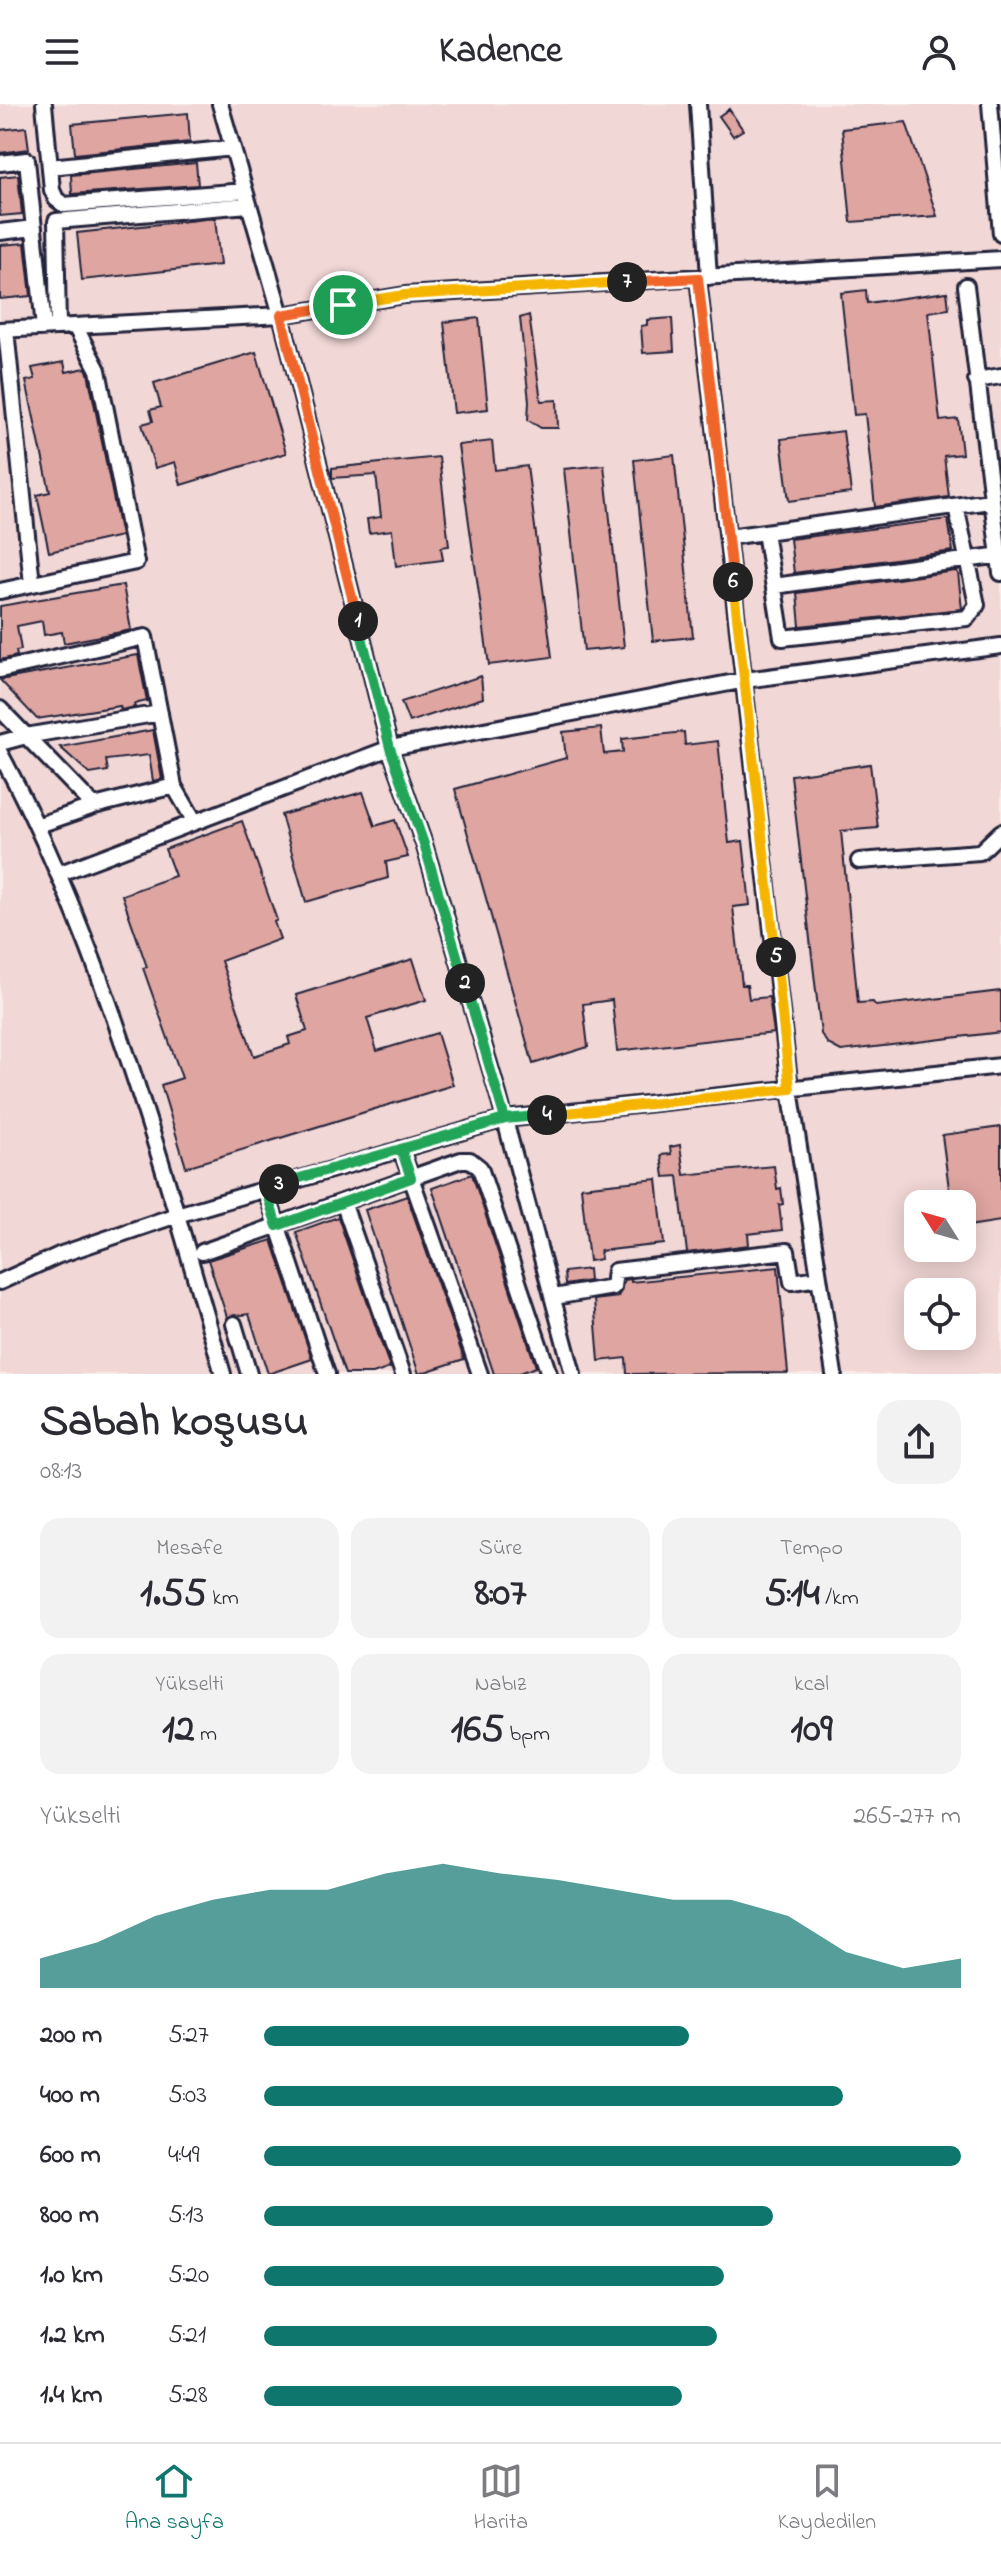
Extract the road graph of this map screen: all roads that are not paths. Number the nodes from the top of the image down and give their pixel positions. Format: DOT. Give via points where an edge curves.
graph roads {
  1 [pos="44,104"];
  2 [pos="220,104"];
  3 [pos="698,104"];
  4 [pos="990,104"];
  5 [pos="233,148"];
  6 [pos="0,163"];
  7 [pos="50,167"];
  8 [pos="247,198"];
  9 [pos="34,228"];
  10 [pos="0,232"];
  11 [pos="1001,234"];
  12 [pos="1001,259"];
  13 [pos="704,277"];
  14 [pos="966,286"];
  15 [pos="281,315"];
  16 [pos="75,326"];
  17 [pos="51,328"];
  18 [pos="3,330"];
  19 [pos="1001,376"];
  20 [pos="976,380"];
  21 [pos="993,461"];
  22 [pos="990,501"];
  23 [pos="956,506"];
  24 [pos="765,532"];
  25 [pos="728,537"];
  26 [pos="1000,555"];
  27 [pos="967,559"];
  28 [pos="1001,573"];
  29 [pos="32,584"];
  30 [pos="774,586"];
  31 [pos="0,591"];
  32 [pos="1001,646"];
  33 [pos="0,670"];
  34 [pos="745,680"];
  35 [pos="0,709"];
  36 [pos="160,713"];
  37 [pos="26,736"];
  38 [pos="0,743"];
  39 [pos="390,748"];
  40 [pos="0,753"];
  41 [pos="174,786"];
  42 [pos="94,806"];
  43 [pos="195,822"];
  44 [pos="39,825"];
  45 [pos="1001,832"];
  46 [pos="859,861"];
  47 [pos="58,874"];
  48 [pos="1001,1066"];
  49 [pos="790,1089"];
  50 [pos="505,1119"];
  51 [pos="401,1149"];
  52 [pos="411,1178"];
  53 [pos="265,1188"];
  54 [pos="343,1202"];
  55 [pos="177,1215"];
  56 [pos="277,1226"];
  57 [pos="202,1252"];
  58 [pos="819,1278"];
  59 [pos="0,1282"];
  60 [pos="554,1297"];
  61 [pos="234,1324"];
  62 [pos="223,1374"];
  63 [pos="249,1374"];
  64 [pos="327,1374"];
  65 [pos="403,1374"];
  66 [pos="480,1374"];
  67 [pos="549,1374"];
  68 [pos="573,1374"];
  69 [pos="834,1374"];
  1 -- 7 [label="street"];
  2 -- 5 [label="street"];
  3 -- 13 [label="street"];
  4 -- 11 [label="street"];
  5 -- 7 [label="street"];
  5 -- 8 [label="street"];
  6 -- 9 [label="street" via="27,160"];
  7 -- 8 [label="street" via="53,195 70,207"];
  8 -- 15 [label="street"];
  8 -- 17 [label="street" via="56,221"];
  9 -- 10 [label="street"];
  9 -- 17 [label="street"];
  12 -- 13 [label="street"];
  13 -- 15 [label="street" via="405,295"];
  13 -- 25 [label="street"];
  14 -- 20 [label="street"];
  15 -- 16 [label="street"];
  15 -- 39 [label="street"];
  16 -- 17 [label="street"];
  16 -- 29 [label="street" via="98,370 136,562"];
  17 -- 18 [label="street"];
  18 -- 29 [label="street"];
  19 -- 20 [label="street"];
  20 -- 21 [label="street"];
  21 -- 22 [label="street"];
  22 -- 23 [label="street"];
  22 -- 26 [label="street"];
  23 -- 24 [label="street"];
  23 -- 27 [label="street"];
  24 -- 25 [label="street"];
  24 -- 30 [label="street"];
  25 -- 34 [label="street"];
  26 -- 27 [label="street"];
  26 -- 28 [label="street"];
  27 -- 30 [label="street"];
  27 -- 30 [label="street" via="977,605 967,618 782,638"];
  29 -- 31 [label="street"];
  32 -- 34 [label="street"];
  33 -- 36 [label="street" via="145,637"];
  34 -- 39 [label="street"];
  34 -- 49 [label="street"];
  35 -- 37 [label="street"];
  36 -- 37 [label="street"];
  36 -- 41 [label="street"];
  37 -- 38 [label="street"];
  37 -- 42 [label="street"];
  39 -- 43 [label="street"];
  39 -- 50 [label="street" via="424,844"];
  40 -- 44 [label="street"];
  41 -- 42 [label="street"];
  41 -- 43 [label="street"];
  42 -- 44 [label="street"];
  43 -- 47 [label="street"];
  44 -- 47 [label="street"];
  45 -- 46 [label="street" via="980,852"];
  47 -- 55 [label="street" via="109,1007"];
  48 -- 49 [label="street"];
  49 -- 50 [label="street"];
  49 -- 58 [label="street"];
  50 -- 51 [label="street"];
  50 -- 60 [label="street"];
  51 -- 52 [label="street"];
  51 -- 53 [label="street"];
  52 -- 54 [label="street"];
  52 -- 66 [label="street"];
  52 -- 67 [label="street" via="461,1160 477,1165"];
  53 -- 55 [label="street"];
  53 -- 56 [label="street"];
  54 -- 56 [label="street"];
  54 -- 65 [label="street"];
  55 -- 59 [label="street" via="59,1255"];
  55 -- 62 [label="street"];
  56 -- 57 [label="street"];
  56 -- 64 [label="street"];
  58 -- 60 [label="street" via="792,1282 787,1251 615,1271 613,1287"];
  58 -- 69 [label="street"];
  60 -- 68 [label="street"];
  61 -- 63 [label="street"];
}
